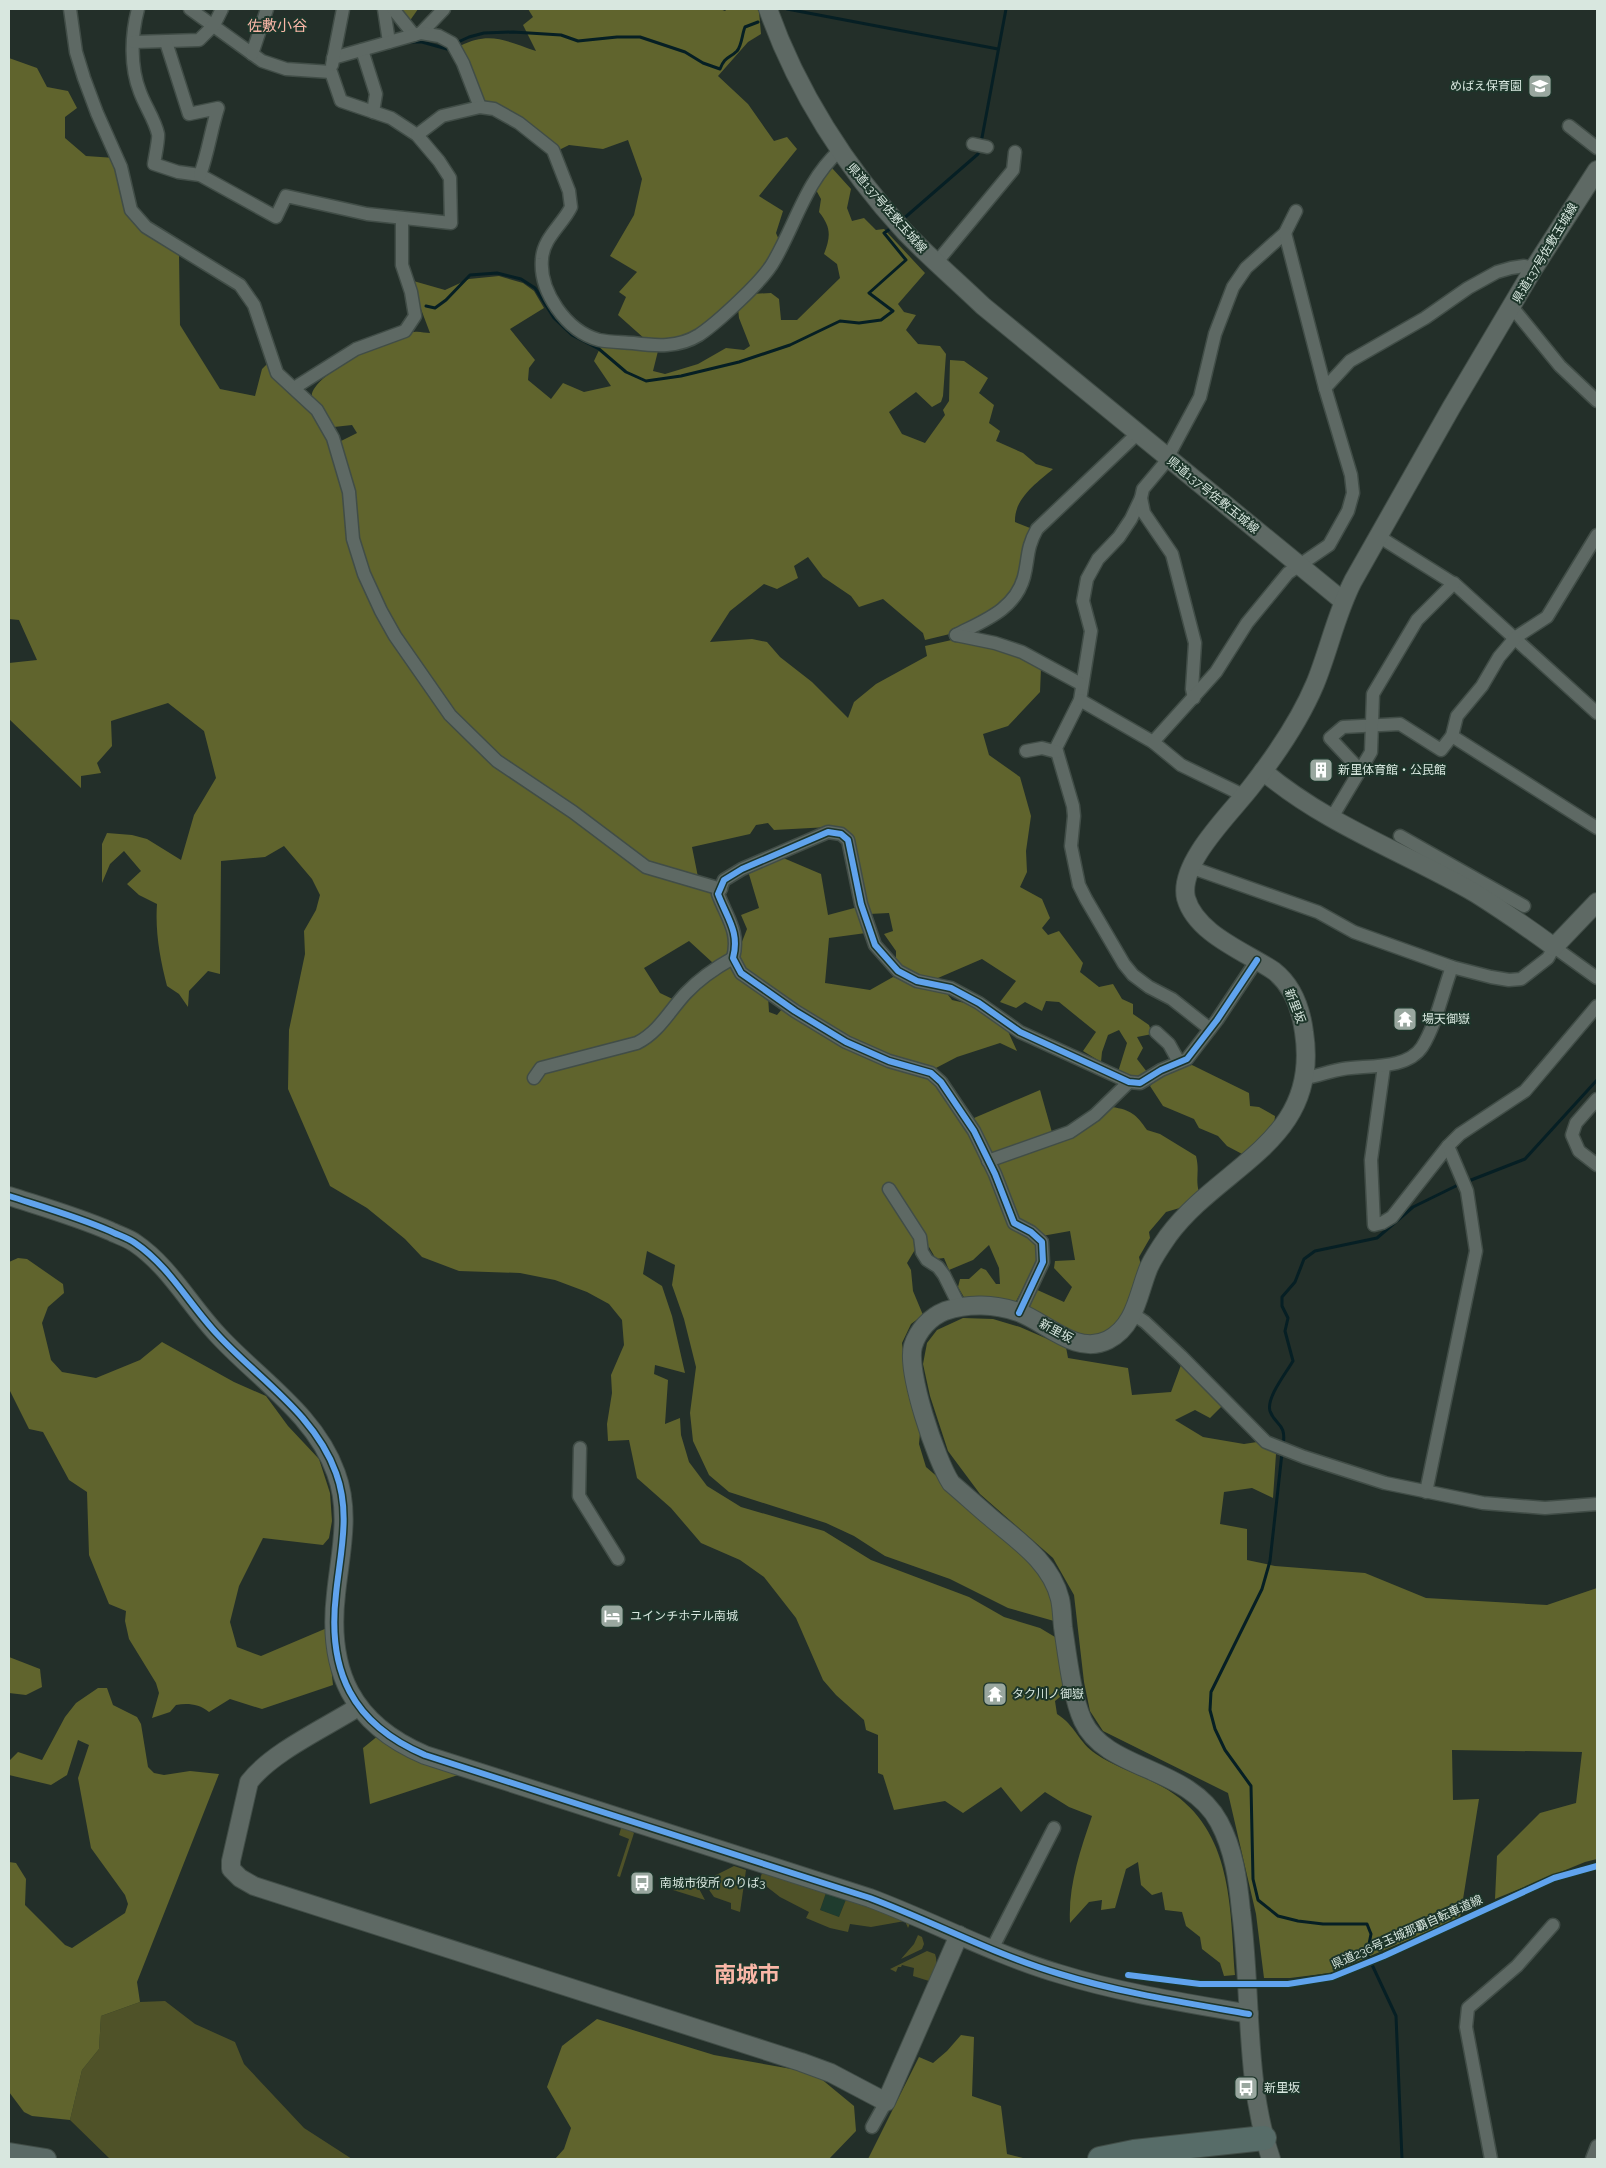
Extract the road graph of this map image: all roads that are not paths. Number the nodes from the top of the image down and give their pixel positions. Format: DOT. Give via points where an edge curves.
graph roads {
  1 [pos="70,9"];
  2 [pos="138,9"];
  3 [pos="190,9"];
  4 [pos="222,9"];
  5 [pos="267,9"];
  6 [pos="343,9"];
  7 [pos="384,9"];
  8 [pos="393,9"];
  9 [pos="444,9"];
  10 [pos="768,9"];
  11 [pos="214,25"];
  12 [pos="417,34"];
  13 [pos="134,42"];
  14 [pos="166,42"];
  15 [pos="389,42"];
  16 [pos="252,54"];
  17 [pos="364,54"];
  18 [pos="333,58"];
  19 [pos="331,72"];
  20 [pos="480,106"];
  21 [pos="373,112"];
  22 [pos="1569,126"];
  23 [pos="417,135"];
  24 [pos="973,144"];
  25 [pos="987,147"];
  26 [pos="1597,148"];
  27 [pos="839,151"];
  28 [pos="1015,152"];
  29 [pos="1597,170"];
  30 [pos="200,175"];
  31 [pos="1296,211"];
  32 [pos="402,218"];
  33 [pos="1285,233"];
  34 [pos="936,263"];
  35 [pos="1534,268"];
  36 [pos="1512,307"];
  37 [pos="294,388"];
  38 [pos="1325,388"];
  39 [pos="1597,401"];
  40 [pos="1138,433"];
  41 [pos="1168,458"];
  42 [pos="1141,498"];
  43 [pos="1597,535"];
  44 [pos="1378,536"];
  45 [pos="1298,564"];
  46 [pos="1454,583"];
  47 [pos="1343,601"];
  48 [pos="1516,638"];
  49 [pos="1081,684"];
  50 [pos="1194,698"];
  51 [pos="1080,700"];
  52 [pos="1597,713"];
  53 [pos="1372,727"];
  54 [pos="1452,736"];
  55 [pos="1153,742"];
  56 [pos="1026,751"];
  57 [pos="1057,752"];
  58 [pos="1360,770"];
  59 [pos="1263,772"];
  60 [pos="1245,796"];
  61 [pos="1331,819"];
  62 [pos="1597,828"];
  63 [pos="1400,836"];
  64 [pos="1430,852"];
  65 [pos="1190,867"];
  66 [pos="1431,871"];
  67 [pos="721,888"];
  68 [pos="1597,902"];
  69 [pos="1524,906"];
  70 [pos="1554,947"];
  71 [pos="733,958"];
  72 [pos="1257,960"];
  73 [pos="1452,967"];
  74 [pos="1597,978"];
  75 [pos="1597,1006"];
  76 [pos="1210,1029"];
  77 [pos="1156,1032"];
  78 [pos="1179,1062"];
  79 [pos="1384,1066"];
  80 [pos="534,1078"];
  81 [pos="1305,1078"];
  82 [pos="1129,1082"];
  83 [pos="1597,1099"];
  84 [pos="1448,1146"];
  85 [pos="988,1161"];
  86 [pos="1597,1165"];
  87 [pos="889,1189"];
  88 [pos="9,1196"];
  89 [pos="960,1307"];
  90 [pos="1019,1312"];
  91 [pos="1133,1314"];
  92 [pos="580,1448"];
  93 [pos="1426,1492"];
  94 [pos="1597,1504"];
  95 [pos="618,1559"];
  96 [pos="358,1706"];
  97 [pos="1054,1828"];
  98 [pos="1553,1925"];
  99 [pos="959,1935"];
  100 [pos="992,1949"];
  101 [pos="1249,2014"];
  102 [pos="886,2102"];
  103 [pos="872,2127"];
  104 [pos="1597,2146"];
  105 [pos="1267,2149"];
  106 [pos="9,2153"];
  107 [pos="46,2159"];
  108 [pos="1100,2159"];
  109 [pos="1491,2159"];
  110 [pos="1592,2159"];
  1 -- 37 [label="street" via="76,52 97,113 122,167 130,210 146,227 240,285 254,305 277,373"];
  2 -- 13 [label="street"];
  3 -- 11 [label="street"];
  4 -- 11 [label="street"];
  5 -- 16 [label="street"];
  6 -- 18 [label="street"];
  7 -- 15 [label="street"];
  8 -- 12 [label="street"];
  9 -- 12 [label="street"];
  10 -- 27 [label="main road, 県道137号佐敷玉城線" via="792,67"];
  11 -- 14 [label="street" via="199,40"];
  11 -- 16 [label="street"];
  12 -- 15 [label="street"];
  12 -- 20 [label="street" via="439,36 454,48"];
  13 -- 14 [label="street"];
  13 -- 30 [label="street" via="133,66 139,90 159,136 154,164"];
  14 -- 30 [label="street" via="189,114 218,108"];
  15 -- 17 [label="street"];
  16 -- 19 [label="street" via="286,69"];
  17 -- 18 [label="street"];
  17 -- 21 [label="street" via="376,94"];
  18 -- 19 [label="street"];
  19 -- 21 [label="street" via="341,101"];
  20 -- 23 [label="street" via="442,116"];
  20 -- 27 [label="street" via="494,109 519,123 553,150 569,191 571,206 544,249 543,282 556,307 568,321 599,340 662,346 699,335 746,294 774,262 811,186"];
  21 -- 23 [label="street" via="391,118"];
  22 -- 26 [label="street"];
  23 -- 32 [label="street" via="450,178 451,223"];
  24 -- 25 [label="street"];
  27 -- 34 [label="main road, 県道137号佐敷玉城線" via="898,223"];
  28 -- 34 [label="street" via="1013,170"];
  29 -- 35 [label="main road, 県道137号佐敷玉城線"];
  30 -- 32 [label="street" via="276,217 286,196 367,214"];
  31 -- 33 [label="street"];
  32 -- 37 [label="street" via="402,265 415,316 405,331 356,350"];
  33 -- 38 [label="street"];
  33 -- 41 [label="street" via="1246,268 1233,287 1215,334 1200,397"];
  34 -- 40 [label="main road, 県道137号佐敷玉城線" via="983,306"];
  35 -- 36 [label="main road, 県道137号佐敷玉城線"];
  35 -- 38 [label="street" via="1510,268 1482,280 1425,318 1350,361"];
  36 -- 39 [label="street" via="1560,366"];
  36 -- 44 [label="main road, 県道137号佐敷玉城線"];
  37 -- 67 [label="street" via="317,410 333,438 349,492 353,539 381,611 450,715 497,761 646,867"];
  38 -- 45 [label="street" via="1354,493 1329,545"];
  40 -- 41 [label="main road, 県道137号佐敷玉城線"];
  40 -- 49 [label="street" via="1037,529 1029,545 1019,593 997,614 956,635 1022,652"];
  41 -- 42 [label="street" via="1144,489"];
  41 -- 45 [label="main road, 県道137号佐敷玉城線"];
  42 -- 49 [label="street" via="1131,519 1098,559 1087,579 1083,601 1091,631"];
  42 -- 50 [label="street" via="1144,512 1172,554 1195,644"];
  43 -- 48 [label="street" via="1547,617"];
  44 -- 46 [label="street"];
  44 -- 47 [label="main road, 県道137号佐敷玉城線"];
  45 -- 47 [label="main road, 県道137号佐敷玉城線"];
  45 -- 50 [label="street" via="1246,623 1216,672"];
  46 -- 48 [label="street"];
  46 -- 53 [label="street" via="1418,620 1373,694"];
  47 -- 59 [label="main road, 新里坂" via="1314,686 1287,737"];
  48 -- 52 [label="street"];
  48 -- 54 [label="street" via="1499,656 1482,686 1457,716"];
  49 -- 51 [label="street"];
  50 -- 55 [label="street"];
  51 -- 55 [label="street"];
  51 -- 57 [label="street" via="1062,734"];
  53 -- 54 [label="street" via="1400,724 1441,750"];
  53 -- 58 [label="street" via="1370,752"];
  53 -- 58 [label="street" via="1343,727 1330,738"];
  54 -- 62 [label="street"];
  55 -- 60 [label="street" via="1181,765"];
  56 -- 57 [label="street" via="1042,748"];
  57 -- 76 [label="street" via="1073,806 1071,846 1079,885 1086,899 1133,975 1172,998"];
  58 -- 61 [label="street"];
  59 -- 60 [label="main road, 新里坂"];
  59 -- 61 [label="main road"];
  60 -- 65 [label="main road, 新里坂"];
  61 -- 66 [label="main road"];
  63 -- 64 [label="street"];
  64 -- 66 [label="street"];
  64 -- 69 [label="street"];
  65 -- 72 [label="main road, 新里坂" via="1186,896 1195,917 1212,932"];
  65 -- 73 [label="street" via="1318,912 1354,932"];
  66 -- 70 [label="main road" via="1474,893"];
  67 -- 71 [label="street" via="718,894 736,934"];
  67 -- 82 [label="street" via="724,880 768,857 828,832 841,834 848,840 861,904 875,945 898,971 917,981 951,988 1020,1032"];
  68 -- 70 [label="main road"];
  70 -- 73 [label="street" via="1548,958 1521,979 1509,980"];
  70 -- 74 [label="street"];
  71 -- 80 [label="street" via="710,971 686,992 649,1037 638,1043 541,1068"];
  71 -- 85 [label="street" via="741,973 795,1012 846,1042 889,1061 931,1073 941,1082 974,1130"];
  72 -- 76 [label="street"];
  72 -- 81 [label="main road, 新里坂" via="1282,978 1293,994 1305,1038"];
  73 -- 79 [label="street" via="1422,1048 1402,1061"];
  75 -- 84 [label="street" via="1525,1091 1460,1134"];
  76 -- 78 [label="street" via="1187,1059"];
  77 -- 78 [label="street" via="1169,1044"];
  78 -- 82 [label="street" via="1140,1083"];
  79 -- 81 [label="street" via="1343,1069"];
  79 -- 84 [label="street" via="1370,1160 1374,1225 1392,1217"];
  81 -- 91 [label="main road, 新里坂" via="1295,1107 1276,1134 1184,1217 1168,1236 1149,1267"];
  82 -- 85 [label="street" via="1095,1115 1070,1132"];
  83 -- 86 [label="street" via="1576,1123 1572,1135 1579,1151"];
  84 -- 93 [label="street" via="1466,1190 1476,1251"];
  85 -- 90 [label="street" via="1014,1223 1042,1242 1042,1262"];
  87 -- 89 [label="street" via="920,1237 922,1252 944,1275"];
  88 -- 96 [label="main road" via="97,1225 134,1242 160,1264 215,1332 299,1414 320,1440 336,1472 344,1505 334,1638 341,1671"];
  89 -- 90 [label="main road, 新里坂" via="992,1306"];
  89 -- 101 [label="main road, 新里坂" via="926,1323 913,1347 913,1369 941,1466 951,1483 1028,1549 1051,1577 1061,1600 1078,1708 1095,1741 1191,1791 1203,1800 1218,1820 1230,1848 1238,1884"];
  90 -- 91 [label="main road, 新里坂" via="1054,1332 1087,1344 1108,1340 1128,1324"];
  91 -- 93 [label="street" via="1181,1356 1266,1442 1385,1483"];
  92 -- 95 [label="street" via="579,1496"];
  93 -- 94 [label="street" via="1521,1507"];
  96 -- 99 [label="main road" via="392,1739 424,1755 870,1898"];
  96 -- 102 [label="main road" via="273,1759 249,1782 231,1861 231,1869 240,1878 254,1886 373,1926 801,2062 831,2073"];
  97 -- 100 [label="street"];
  98 -- 109 [label="street" via="1517,1966 1468,2008 1466,2027"];
  99 -- 100 [label="main road"];
  99 -- 102 [label="main road"];
  100 -- 101 [label="main road" via="1089,1982"];
  101 -- 105 [label="main road" via="1254,2087"];
  102 -- 103 [label="street"];
  104 -- 110 [label="street"];
  105 -- 108 [label="highway" via="1134,2152"];
  106 -- 107 [label="main road"];
}
